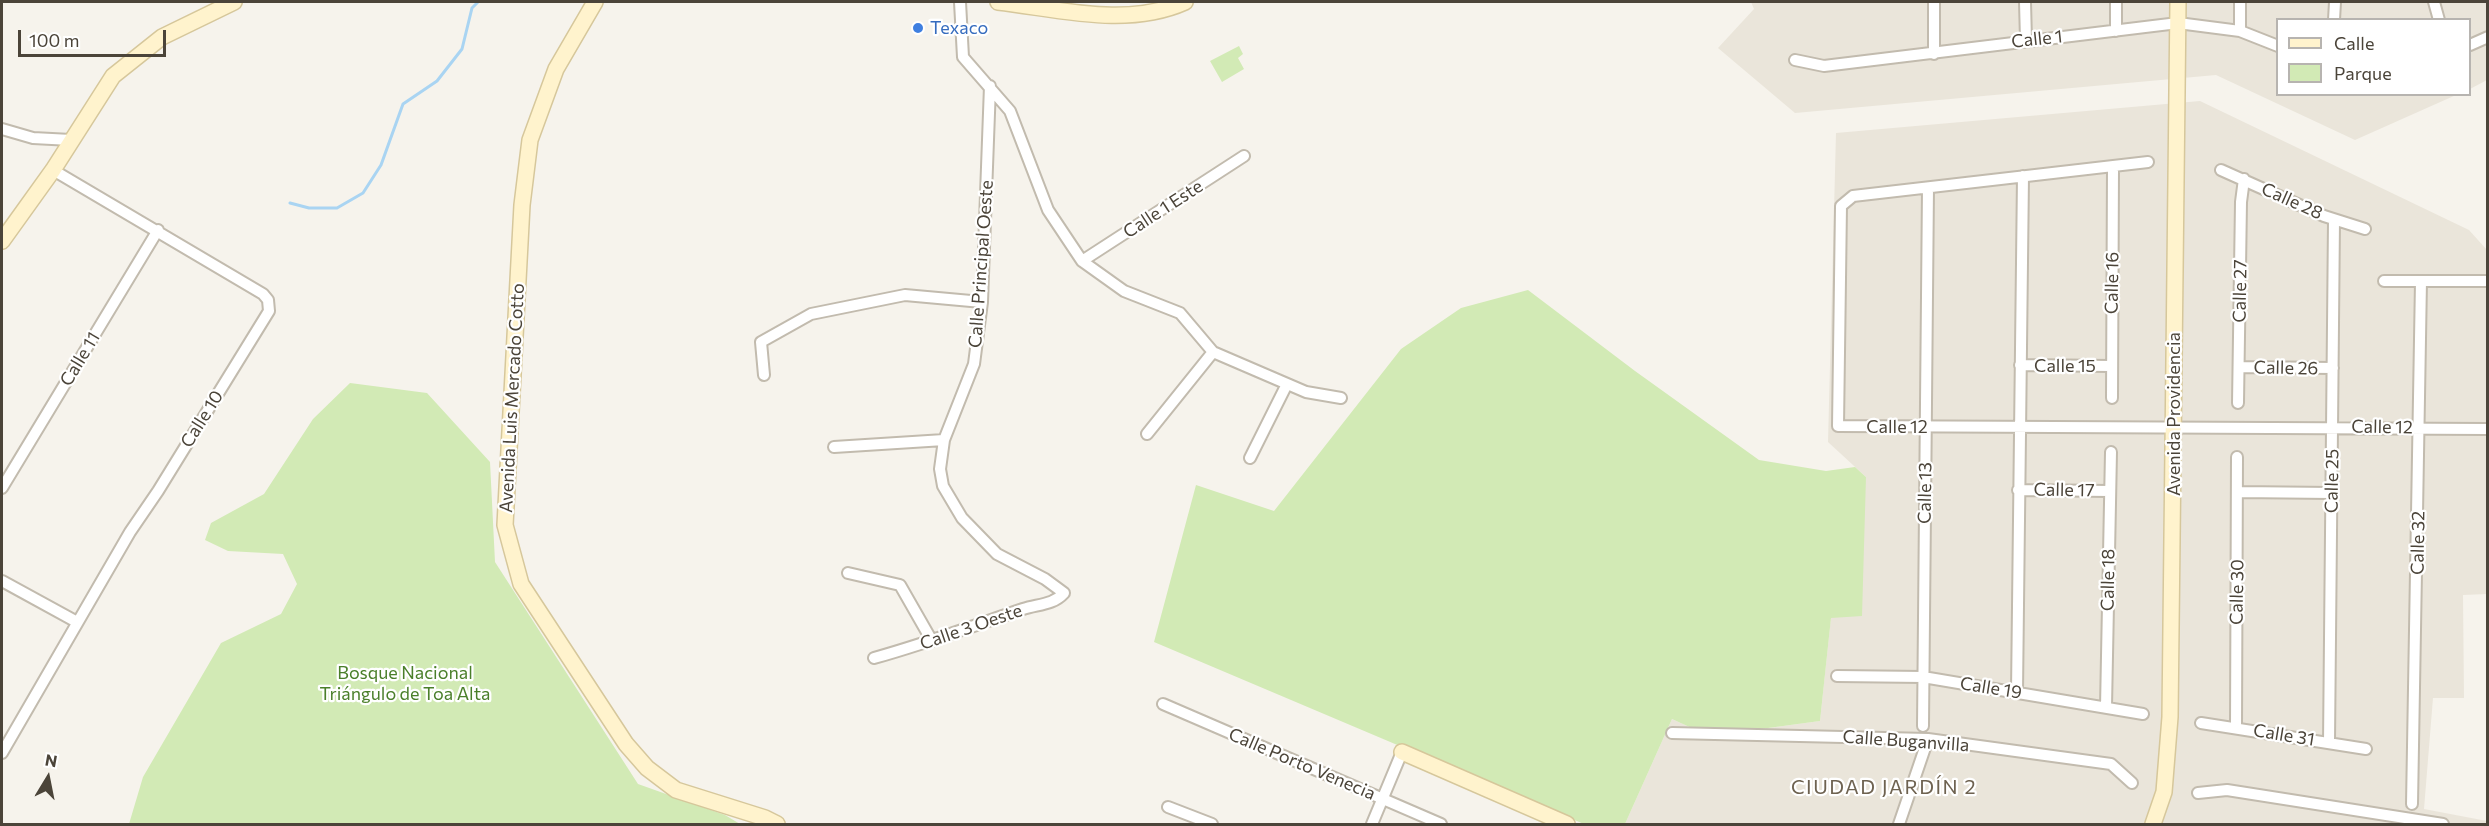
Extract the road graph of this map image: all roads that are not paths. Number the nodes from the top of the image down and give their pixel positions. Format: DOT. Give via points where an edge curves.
graph roads {
  1 [pos="234,2"];
  2 [pos="595,2"];
  3 [pos="960,2"];
  4 [pos="998,2"];
  5 [pos="1185,2"];
  6 [pos="1934,2"];
  7 [pos="2025,2"];
  8 [pos="2116,2"];
  9 [pos="2178,2"];
  10 [pos="2240,2"];
  11 [pos="2335,2"];
  12 [pos="2434,2"];
  13 [pos="2334,18"];
  14 [pos="2438,18"];
  15 [pos="2178,23"];
  16 [pos="2116,31"];
  17 [pos="2240,31"];
  18 [pos="2487,37"];
  19 [pos="2026,40"];
  20 [pos="2471,44"];
  21 [pos="2276,46"];
  22 [pos="1934,54"];
  23 [pos="1795,60"];
  24 [pos="990,86"];
  25 [pos="2,129"];
  26 [pos="71,140"];
  27 [pos="1244,156"];
  28 [pos="2148,162"];
  29 [pos="2113,167"];
  30 [pos="53,170"];
  31 [pos="2221,170"];
  32 [pos="2022,176"];
  33 [pos="2244,179"];
  34 [pos="1928,188"];
  35 [pos="2334,220"];
  36 [pos="2365,229"];
  37 [pos="158,230"];
  38 [pos="2,241"];
  39 [pos="1082,261"];
  40 [pos="2384,281"];
  41 [pos="2421,281"];
  42 [pos="2487,281"];
  43 [pos="982,302"];
  44 [pos="1213,352"];
  45 [pos="2020,365"];
  46 [pos="2111,366"];
  47 [pos="2239,367"];
  48 [pos="2333,368"];
  49 [pos="764,375"];
  50 [pos="1287,384"];
  51 [pos="1341,398"];
  52 [pos="2112,398"];
  53 [pos="2238,403"];
  54 [pos="1926,427"];
  55 [pos="2175,427"];
  56 [pos="2332,427"];
  57 [pos="2019,428"];
  58 [pos="2420,428"];
  59 [pos="2487,429"];
  60 [pos="1147,434"];
  61 [pos="944,440"];
  62 [pos="834,447"];
  63 [pos="2111,452"];
  64 [pos="2237,457"];
  65 [pos="1251,458"];
  66 [pos="2,488"];
  67 [pos="2019,490"];
  68 [pos="2110,491"];
  69 [pos="2238,492"];
  70 [pos="2332,493"];
  71 [pos="848,573"];
  72 [pos="2,581"];
  73 [pos="1065,592"];
  74 [pos="77,622"];
  75 [pos="932,641"];
  76 [pos="874,658"];
  77 [pos="1837,676"];
  78 [pos="1923,677"];
  79 [pos="2017,692"];
  80 [pos="1163,704"];
  81 [pos="2106,707"];
  82 [pos="2143,714"];
  83 [pos="2201,723"];
  84 [pos="1923,726"];
  85 [pos="2236,727"];
  86 [pos="1672,733"];
  87 [pos="1928,739"];
  88 [pos="2329,742"];
  89 [pos="2366,749"];
  90 [pos="1401,752"];
  91 [pos="2,753"];
  92 [pos="2132,783"];
  93 [pos="2198,793"];
  94 [pos="1382,798"];
  95 [pos="2412,804"];
  96 [pos="1168,807"];
  97 [pos="2414,822"];
  98 [pos="777,825"];
  99 [pos="1212,825"];
  100 [pos="1372,825"];
  101 [pos="1441,825"];
  102 [pos="1567,825"];
  103 [pos="1899,825"];
  104 [pos="2154,825"];
  105 [pos="2443,825"];
  1 -- 26 [label="street" via="162,37 113,76"];
  2 -- 98 [label="street, Avenida Luis Mercado Cotto" via="556,69 530,140 522,205 505,525 521,584 626,744 647,768 676,790"];
  3 -- 24 [label="street" via="963,57"];
  4 -- 5 [label="street" via="1128,17 1163,12"];
  6 -- 22 [label="street"];
  7 -- 19 [label="street"];
  8 -- 16 [label="street"];
  9 -- 15 [label="street, Avenida Providencia"];
  10 -- 17 [label="street"];
  11 -- 13 [label="street"];
  12 -- 14 [label="street"];
  15 -- 16 [label="street, Calle 1"];
  15 -- 17 [label="street, Calle 1"];
  15 -- 55 [label="street, Avenida Providencia"];
  16 -- 19 [label="street, Calle 1"];
  17 -- 21 [label="street, Calle 1"];
  18 -- 20 [label="street"];
  19 -- 22 [label="street, Calle 1"];
  22 -- 23 [label="street, Calle 1" via="1824,66"];
  24 -- 39 [label="street" via="1010,111 1048,210"];
  24 -- 43 [label="street, Calle Principal Oeste"];
  25 -- 26 [label="street" via="33,138"];
  26 -- 30 [label="street"];
  27 -- 39 [label="street, Calle 1 Este"];
  28 -- 29 [label="street, Calle 12"];
  29 -- 32 [label="street, Calle 12"];
  29 -- 46 [label="street, Calle 16"];
  30 -- 37 [label="street, Calle 10"];
  30 -- 38 [label="street"];
  31 -- 33 [label="street, Calle 28"];
  32 -- 34 [label="street, Calle 12"];
  32 -- 45 [label="street"];
  33 -- 35 [label="street, Calle 28"];
  33 -- 47 [label="street, Calle 27"];
  34 -- 54 [label="street, Calle 13"];
  34 -- 54 [label="street, Calle 12" via="1853,196 1841,206 1838,426"];
  35 -- 36 [label="street, Calle 28"];
  35 -- 48 [label="street, Calle 25"];
  37 -- 66 [label="street, Calle 11"];
  37 -- 74 [label="street, Calle 10" via="263,294 268,300 268,311"];
  39 -- 44 [label="street" via="1124,291 1180,313"];
  40 -- 41 [label="street"];
  41 -- 42 [label="street"];
  41 -- 58 [label="street, Calle 32"];
  43 -- 49 [label="street" via="905,295 811,314 761,342"];
  43 -- 61 [label="street, Calle Principal Oeste" via="974,364"];
  44 -- 50 [label="street"];
  44 -- 60 [label="street"];
  45 -- 46 [label="street, Calle 15"];
  45 -- 57 [label="street"];
  46 -- 52 [label="street, Calle 16"];
  47 -- 48 [label="street, Calle 26"];
  47 -- 53 [label="street, Calle 27"];
  48 -- 56 [label="street, Calle 25"];
  50 -- 51 [label="street"];
  50 -- 65 [label="street"];
  54 -- 57 [label="street, Calle 12"];
  54 -- 78 [label="street, Calle 13"];
  55 -- 56 [label="street, Calle 12"];
  55 -- 57 [label="street, Calle 12"];
  55 -- 104 [label="street, Avenida Providencia" via="2170,717 2164,792"];
  56 -- 58 [label="street, Calle 12"];
  56 -- 70 [label="street, Calle 25"];
  57 -- 67 [label="street"];
  58 -- 59 [label="street, Calle 12"];
  58 -- 95 [label="street, Calle 32"];
  61 -- 62 [label="street"];
  61 -- 73 [label="street, Calle Principal Oeste" via="940,469 943,486 962,518 997,554"];
  63 -- 68 [label="street, Calle 18"];
  64 -- 69 [label="street, Calle 30"];
  67 -- 68 [label="street, Calle 17"];
  67 -- 79 [label="street"];
  68 -- 81 [label="street, Calle 18"];
  69 -- 70 [label="street"];
  69 -- 85 [label="street, Calle 30"];
  70 -- 88 [label="street, Calle 25"];
  71 -- 75 [label="street" via="900,585"];
  72 -- 74 [label="street"];
  73 -- 75 [label="street, Calle 3 Oeste" via="1057,601"];
  74 -- 91 [label="street, Calle 10"];
  75 -- 76 [label="street, Calle 3 Oeste"];
  77 -- 78 [label="street, Calle 19"];
  78 -- 79 [label="street, Calle 19"];
  78 -- 84 [label="street, Calle 13"];
  79 -- 81 [label="street, Calle 19"];
  80 -- 94 [label="street, Calle Porto Venecia"];
  81 -- 82 [label="street, Calle 19"];
  83 -- 85 [label="street, Calle 31"];
  85 -- 88 [label="street, Calle 31"];
  86 -- 87 [label="street, Calle Buganvilla"];
  87 -- 92 [label="street, Calle Buganvilla" via="2110,764"];
  87 -- 103 [label="street"];
  88 -- 89 [label="street, Calle 31"];
  90 -- 94 [label="street"];
  90 -- 102 [label="street"];
  93 -- 97 [label="street" via="2227,790"];
  94 -- 100 [label="street"];
  94 -- 101 [label="street, Calle Porto Venecia"];
  96 -- 99 [label="street"];
  97 -- 105 [label="street"];
}
